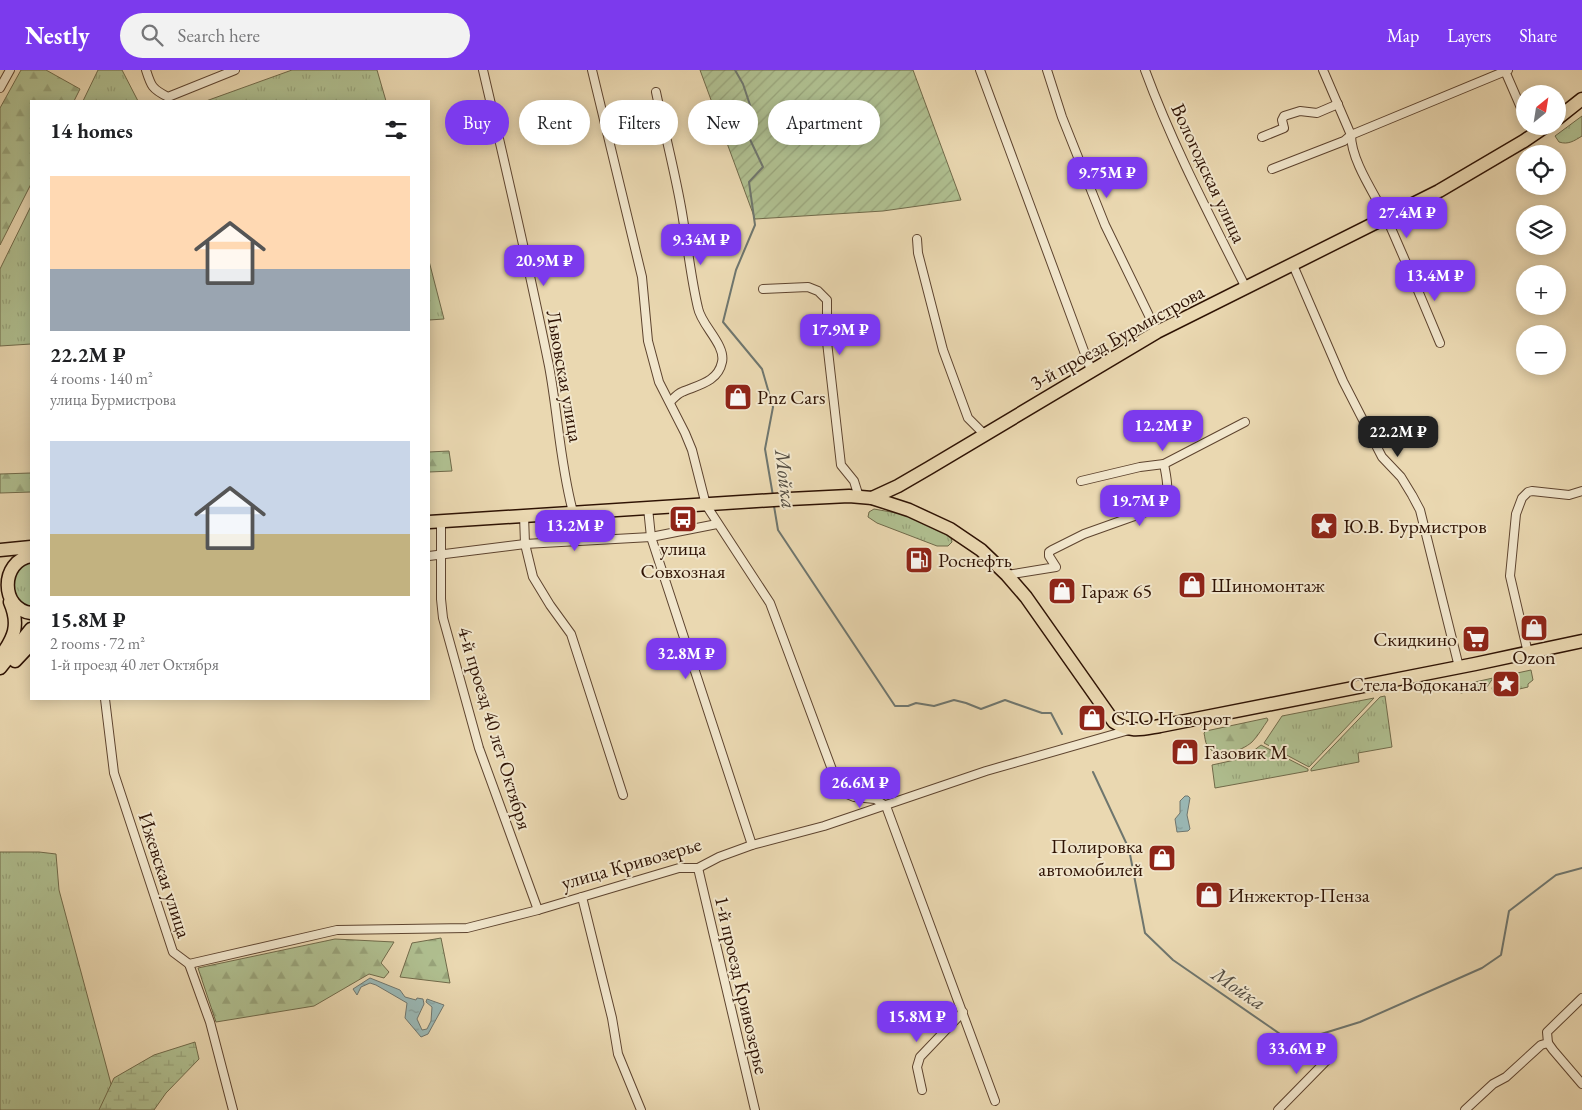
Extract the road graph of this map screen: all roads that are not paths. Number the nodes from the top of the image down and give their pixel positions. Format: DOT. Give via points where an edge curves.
graph roads {
  1 [pos="10,70"];
  2 [pos="146,70"];
  3 [pos="235,70"];
  4 [pos="483,70"];
  5 [pos="592,70"];
  6 [pos="980,70"];
  7 [pos="1047,70"];
  8 [pos="1146,70"];
  9 [pos="1324,70"];
  10 [pos="1506,71"];
  11 [pos="0,88"];
  12 [pos="656,92"];
  13 [pos="1516,95"];
  14 [pos="1582,99"];
  15 [pos="1338,104"];
  16 [pos="1566,112"];
  17 [pos="1351,135"];
  18 [pos="1525,135"];
  19 [pos="1262,137"];
  20 [pos="1272,169"];
  21 [pos="1386,218"];
  22 [pos="917,239"];
  23 [pos="1293,265"];
  24 [pos="1246,288"];
  25 [pos="763,289"];
  26 [pos="1157,332"];
  27 [pos="1440,343"];
  28 [pos="1091,370"];
  29 [pos="670,402"];
  30 [pos="1245,422"];
  31 [pos="985,435"];
  32 [pos="1164,464"];
  33 [pos="1082,481"];
  34 [pos="1582,491"];
  35 [pos="858,496"];
  36 [pos="872,498"];
  37 [pos="706,505"];
  38 [pos="648,508"];
  39 [pos="573,512"];
  40 [pos="524,515"];
  41 [pos="435,522"];
  42 [pos="717,524"];
  43 [pos="651,537"];
  44 [pos="525,544"];
  45 [pos="0,550"];
  46 [pos="30,553"];
  47 [pos="440,554"];
  48 [pos="430,556"];
  49 [pos="0,559"];
  50 [pos="1007,575"];
  51 [pos="5,593"];
  52 [pos="30,613"];
  53 [pos="30,630"];
  54 [pos="1582,641"];
  55 [pos="30,645"];
  56 [pos="1528,653"];
  57 [pos="0,657"];
  58 [pos="1458,667"];
  59 [pos="0,668"];
  60 [pos="0,675"];
  61 [pos="105,700"];
  62 [pos="1131,730"];
  63 [pos="623,795"];
  64 [pos="886,806"];
  65 [pos="752,845"];
  66 [pos="698,868"];
  67 [pos="582,897"];
  68 [pos="538,910"];
  69 [pos="189,964"];
  70 [pos="1582,998"];
  71 [pos="963,1012"];
  72 [pos="1548,1043"];
  73 [pos="1332,1055"];
  74 [pos="1582,1084"];
  75 [pos="922,1090"];
  76 [pos="996,1101"];
  77 [pos="233,1110"];
  78 [pos="641,1110"];
  79 [pos="755,1110"];
  80 [pos="1278,1110"];
  81 [pos="1465,1110"];
  1 -- 11 [label="street"];
  2 -- 3 [label="street" via="151,86 168,97"];
  4 -- 39 [label="street, Львовская улица" via="546,350"];
  5 -- 29 [label="street" via="642,277 649,346 659,382"];
  6 -- 28 [label="street"];
  7 -- 26 [label="street" via="1105,225"];
  8 -- 24 [label="street, Вологодская улица" via="1184,163"];
  9 -- 15 [label="street"];
  10 -- 13 [label="street"];
  10 -- 17 [label="street"];
  12 -- 29 [label="street" via="681,206 698,308 722,355 721,366 712,378 682,392"];
  14 -- 16 [label="main road"];
  15 -- 17 [label="street"];
  15 -- 19 [label="street" via="1317,113 1300,111 1284,116 1284,128"];
  17 -- 20 [label="street" via="1344,141"];
  17 -- 21 [label="street" via="1351,144 1364,177"];
  18 -- 21 [label="main road, 3-й проезд Бурмистрова" via="1439,191"];
  21 -- 23 [label="main road, 3-й проезд Бурмистрова"];
  21 -- 27 [label="street"];
  22 -- 31 [label="street" via="942,350 968,418"];
  23 -- 24 [label="main road, 3-й проезд Бурмистрова"];
  23 -- 58 [label="street" via="1343,381 1382,457 1401,478 1420,510"];
  24 -- 26 [label="main road, 3-й проезд Бурмистрова"];
  25 -- 35 [label="street" via="808,286 827,300 827,342 841,465 854,481"];
  26 -- 28 [label="main road, 3-й проезд Бурмистрова"];
  28 -- 31 [label="main road, 3-й проезд Бурмистрова"];
  29 -- 37 [label="street" via="692,450"];
  30 -- 32 [label="street"];
  31 -- 36 [label="main road, 3-й проезд Бурмистрова"];
  32 -- 33 [label="street"];
  32 -- 50 [label="street" via="1168,491 1157,508 1084,534 1052,550 1049,556 1056,567"];
  34 -- 56 [label="street" via="1569,495 1532,491 1525,495 1516,514 1510,576"];
  35 -- 36 [label="main road"];
  35 -- 37 [label="main road"];
  36 -- 50 [label="main road" via="909,510 950,529 981,550"];
  37 -- 38 [label="main road"];
  37 -- 42 [label="street"];
  38 -- 39 [label="main road"];
  38 -- 43 [label="street"];
  39 -- 40 [label="main road"];
  40 -- 41 [label="main road"];
  40 -- 44 [label="street"];
  41 -- 47 [label="street, 4-й проезд 40 лет Октября"];
  42 -- 43 [label="street"];
  42 -- 64 [label="street" via="770,603 840,792 875,799"];
  43 -- 44 [label="street"];
  43 -- 65 [label="street"];
  44 -- 47 [label="street"];
  44 -- 63 [label="street" via="533,577 571,634"];
  45 -- 46 [label="main road"];
  46 -- 49 [label="main road"];
  46 -- 51 [label="main road" via="10,568 5,578"];
  47 -- 48 [label="street"];
  47 -- 68 [label="street, 4-й проезд 40 лет Октября" via="443,618 479,748"];
  50 -- 62 [label="main road" via="1114,722"];
  51 -- 52 [label="main road" via="18,609"];
  51 -- 57 [label="main road" via="14,614 15,629"];
  53 -- 59 [label="main road"];
  54 -- 56 [label="main road, улица Кривозерье"];
  55 -- 60 [label="main road"];
  56 -- 58 [label="main road, улица Кривозерье"];
  58 -- 62 [label="main road, улица Кривозерье"];
  61 -- 69 [label="street, Ижевская улица" via="114,773 173,952"];
  62 -- 64 [label="street, улица Кривозерье" via="986,771"];
  64 -- 65 [label="street, улица Кривозерье"];
  64 -- 71 [label="street"];
  65 -- 66 [label="street, улица Кривозерье"];
  66 -- 67 [label="street, улица Кривозерье" via="679,868"];
  66 -- 79 [label="street, 1-й проезд Кривозерье"];
  67 -- 68 [label="street, улица Кривозерье"];
  67 -- 78 [label="street" via="618,1054"];
  68 -- 69 [label="street, улица Кривозерье" via="467,928 338,930"];
  69 -- 77 [label="street, Ижевская улица" via="210,1022"];
  70 -- 72 [label="street" via="1547,1032"];
  71 -- 75 [label="street" via="920,1057 917,1066"];
  71 -- 76 [label="street"];
  72 -- 74 [label="street"];
  72 -- 81 [label="street" via="1541,1045"];
  73 -- 80 [label="street"];
}
